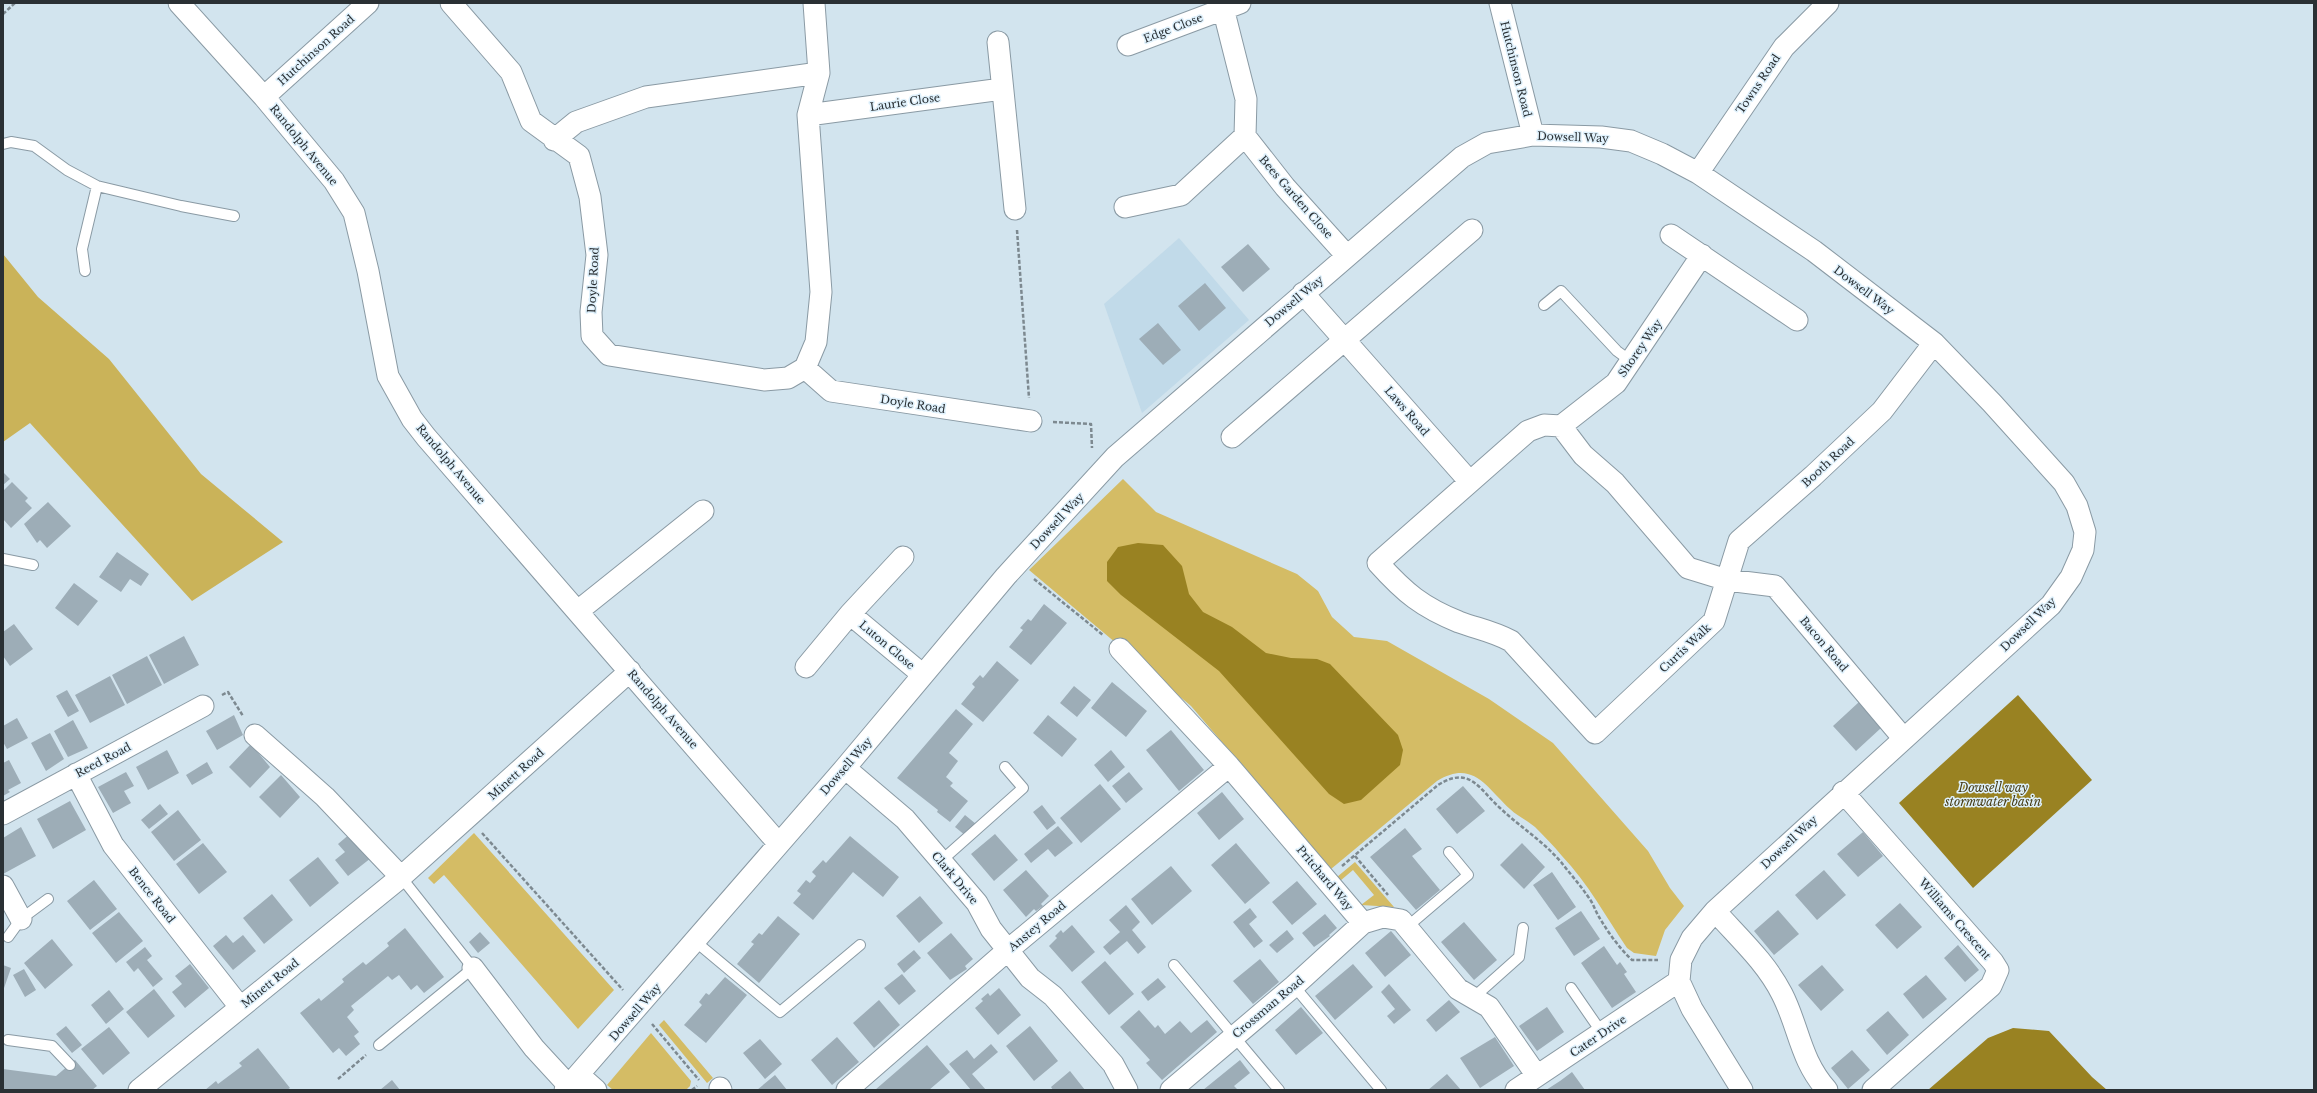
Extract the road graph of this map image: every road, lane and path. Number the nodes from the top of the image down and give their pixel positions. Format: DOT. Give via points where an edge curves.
graph roads {
  1 [pos="15,3"];
  2 [pos="179,3"];
  3 [pos="368,3"];
  4 [pos="451,3"];
  5 [pos="814,3"];
  6 [pos="1500,3"];
  7 [pos="1828,3"];
  8 [pos="1231,6"];
  9 [pos="3,14"];
  10 [pos="998,42"];
  11 [pos="1128,45"];
  12 [pos="819,73"];
  13 [pos="1002,89"];
  14 [pos="264,97"];
  15 [pos="808,115"];
  16 [pos="1532,135"];
  17 [pos="1245,136"];
  18 [pos="554,140"];
  19 [pos="3,144"];
  20 [pos="1698,173"];
  21 [pos="97,186"];
  22 [pos="1125,207"];
  23 [pos="1015,209"];
  24 [pos="234,216"];
  25 [pos="1472,230"];
  26 [pos="1671,235"];
  27 [pos="1702,255"];
  28 [pos="1347,256"];
  29 [pos="85,271"];
  30 [pos="1303,293"];
  31 [pos="1544,305"];
  32 [pos="1797,320"];
  33 [pos="1345,340"];
  34 [pos="1934,343"];
  35 [pos="1632,362"];
  36 [pos="805,368"];
  37 [pos="1031,422"];
  38 [pos="1561,426"];
  39 [pos="1232,437"];
  40 [pos="1094,480"];
  41 [pos="1470,482"];
  42 [pos="704,511"];
  43 [pos="903,557"];
  44 [pos="3,559"];
  45 [pos="1016,564"];
  46 [pos="33,566"];
  47 [pos="1727,580"];
  48 [pos="578,611"];
  49 [pos="850,614"];
  50 [pos="1120,650"];
  51 [pos="806,667"];
  52 [pos="630,670"];
  53 [pos="923,675"];
  54 [pos="203,706"];
  55 [pos="255,735"];
  56 [pos="1904,739"];
  57 [pos="1229,766"];
  58 [pos="1005,767"];
  59 [pos="845,768"];
  60 [pos="76,774"];
  61 [pos="1843,792"];
  62 [pos="3,814"];
  63 [pos="468,817"];
  64 [pos="778,843"];
  65 [pos="1449,852"];
  66 [pos="1355,856"];
  67 [pos="941,861"];
  68 [pos="401,877"];
  69 [pos="1327,879"];
  70 [pos="3,886"];
  71 [pos="48,899"];
  72 [pos="1715,911"];
  73 [pos="21,919"];
  74 [pos="1401,922"];
  75 [pos="1363,923"];
  76 [pos="1523,928"];
  77 [pos="8,937"];
  78 [pos="696,942"];
  79 [pos="860,946"];
  80 [pos="1008,950"];
  81 [pos="1681,960"];
  82 [pos="1174,965"];
  83 [pos="473,968"];
  84 [pos="1679,981"];
  85 [pos="1294,986"];
  86 [pos="1571,988"];
  87 [pos="1474,998"];
  88 [pos="240,1007"];
  89 [pos="638,1008"];
  90 [pos="1602,1033"];
  91 [pos="1234,1036"];
  92 [pos="8,1040"];
  93 [pos="379,1045"];
  94 [pos="70,1065"];
  95 [pos="1537,1076"];
  96 [pos="338,1079"];
  97 [pos="571,1084"];
  98 [pos="714,1087"];
  99 [pos="139,1090"];
  100 [pos="596,1090"];
  101 [pos="847,1090"];
  102 [pos="1127,1090"];
  103 [pos="1171,1090"];
  104 [pos="1279,1090"];
  105 [pos="1382,1090"];
  106 [pos="1516,1090"];
  107 [pos="1742,1090"];
  108 [pos="1826,1090"];
  109 [pos="1873,1090"];
  1 -- 9 [label="path"];
  2 -- 14 [label="street, Randolph Avenue"];
  3 -- 14 [label="street, Hutchinson Road"];
  4 -- 18 [label="street, Doyle Road" via="512,72 530,121"];
  5 -- 12 [label="street"];
  6 -- 16 [label="street, Hutchinson Road"];
  7 -- 20 [label="street, Towns Road" via="1784,47"];
  8 -- 11 [label="street, Edge Close"];
  8 -- 17 [label="street" via="1246,99"];
  10 -- 13 [label="street"];
  12 -- 15 [label="street"];
  12 -- 18 [label="street" via="646,98 576,122"];
  13 -- 15 [label="street, Laurie Close"];
  13 -- 23 [label="street"];
  14 -- 48 [label="street, Randolph Avenue" via="334,181 354,213 388,376 412,419"];
  15 -- 36 [label="street" via="821,292 816,342"];
  16 -- 20 [label="street, Dowsell Way" via="1600,137 1631,141"];
  16 -- 28 [label="street, Dowsell Way" via="1487,143 1462,157"];
  17 -- 22 [label="street" via="1181,195"];
  17 -- 28 [label="street, Bees Garden Close" via="1285,187"];
  18 -- 36 [label="street, Doyle Road" via="579,156 590,197 597,255 591,312 592,336 609,355 764,380 788,378"];
  19 -- 21 [label="lane" via="11,142 34,146 67,170"];
  20 -- 34 [label="street, Dowsell Way" via="1814,251"];
  21 -- 24 [label="lane"];
  21 -- 29 [label="lane" via="82,249"];
  23 -- 37 [label="path"];
  25 -- 33 [label="street"];
  26 -- 27 [label="street"];
  27 -- 32 [label="street"];
  27 -- 35 [label="street, Shorey Way"];
  28 -- 30 [label="street, Dowsell Way"];
  30 -- 33 [label="street, Laws Road"];
  30 -- 40 [label="street, Dowsell Way" via="1115,457"];
  31 -- 35 [label="lane" via="1561,291 1617,351"];
  33 -- 39 [label="street"];
  33 -- 41 [label="street, Laws Road"];
  34 -- 47 [label="street, Booth Road" via="1882,411 1739,541"];
  34 -- 56 [label="street, Dowsell Way" via="2064,483 2077,506 2085,532 2083,550 2071,578 2051,605"];
  35 -- 38 [label="street, Shorey Way" via="1616,383"];
  36 -- 37 [label="street, Doyle Road" via="831,391"];
  37 -- 40 [label="path" via="1091,424"];
  38 -- 41 [label="street, Curtis Walk" via="1544,425 1528,431"];
  38 -- 47 [label="street" via="1583,455 1615,483 1688,568"];
  40 -- 45 [label="street, Dowsell Way"];
  41 -- 47 [label="street, Curtis Walk" via="1378,564 1422,605 1510,641 1595,733 1714,621"];
  42 -- 48 [label="street"];
  43 -- 49 [label="street, Luton Close"];
  44 -- 46 [label="lane"];
  45 -- 50 [label="path"];
  45 -- 53 [label="street, Dowsell Way"];
  47 -- 56 [label="street, Bacon Road" via="1775,586"];
  48 -- 52 [label="street, Randolph Avenue"];
  49 -- 51 [label="street, Luton Close"];
  49 -- 53 [label="street, Luton Close"];
  50 -- 57 [label="street, Pritchard Way"];
  52 -- 63 [label="street, Minett Road"];
  52 -- 64 [label="street, Randolph Avenue"];
  53 -- 59 [label="street, Dowsell Way"];
  54 -- 55 [label="path" via="228,692"];
  54 -- 60 [label="street, Reed Road"];
  55 -- 68 [label="street" via="325,797"];
  56 -- 61 [label="street, Dowsell Way"];
  57 -- 69 [label="street, Pritchard Way"];
  57 -- 80 [label="street, Anstey Road"];
  58 -- 67 [label="lane" via="1023,788"];
  59 -- 64 [label="street, Dowsell Way"];
  59 -- 67 [label="street, Clark Drive" via="905,819"];
  60 -- 62 [label="street, Reed Road"];
  60 -- 88 [label="street, Bence Road" via="114,845"];
  61 -- 72 [label="street, Dowsell Way"];
  61 -- 109 [label="street, Williams Crescent" via="1998,970 1991,986"];
  63 -- 68 [label="street, Minett Road"];
  63 -- 89 [label="path"];
  64 -- 78 [label="street, Dowsell Way"];
  65 -- 74 [label="lane" via="1468,875"];
  66 -- 69 [label="path"];
  66 -- 74 [label="path" via="1398,908"];
  66 -- 81 [label="path" via="1438,785 1458,777 1470,778 1505,812 1533,833 1559,861 1632,960"];
  67 -- 80 [label="street, Clark Drive" via="977,903 991,929"];
  68 -- 83 [label="lane"];
  68 -- 88 [label="street, Minett Road"];
  69 -- 75 [label="street, Pritchard Way"];
  70 -- 73 [label="street"];
  71 -- 73 [label="lane"];
  72 -- 81 [label="street, Dowsell Way" via="1692,938"];
  72 -- 108 [label="street" via="1769,971 1783,995 1807,1062 1814,1076"];
  73 -- 77 [label="lane"];
  74 -- 75 [label="street" via="1383,917"];
  74 -- 87 [label="street" via="1458,988"];
  75 -- 85 [label="street, Crossman Road"];
  76 -- 87 [label="lane" via="1519,957"];
  78 -- 79 [label="lane" via="780,1012"];
  78 -- 89 [label="street, Dowsell Way"];
  80 -- 101 [label="street, Anstey Road"];
  80 -- 102 [label="street, Clark Drive" via="1030,978 1053,996 1113,1064"];
  81 -- 84 [label="street, Dowsell Way"];
  82 -- 91 [label="lane"];
  83 -- 93 [label="lane"];
  83 -- 97 [label="street" via="534,1048"];
  84 -- 90 [label="street, Cater Drive"];
  84 -- 107 [label="street" via="1692,1008"];
  85 -- 91 [label="street, Crossman Road"];
  85 -- 105 [label="lane"];
  86 -- 90 [label="lane"];
  87 -- 95 [label="street" via="1488,1007"];
  88 -- 99 [label="street, Minett Road"];
  89 -- 97 [label="street, Dowsell Way"];
  89 -- 98 [label="path"];
  90 -- 95 [label="street, Cater Drive"];
  91 -- 103 [label="street, Crossman Road"];
  91 -- 104 [label="lane"];
  92 -- 94 [label="lane" via="52,1046"];
  93 -- 96 [label="path"];
  95 -- 106 [label="street, Cater Drive"];
  97 -- 100 [label="street"];
}
